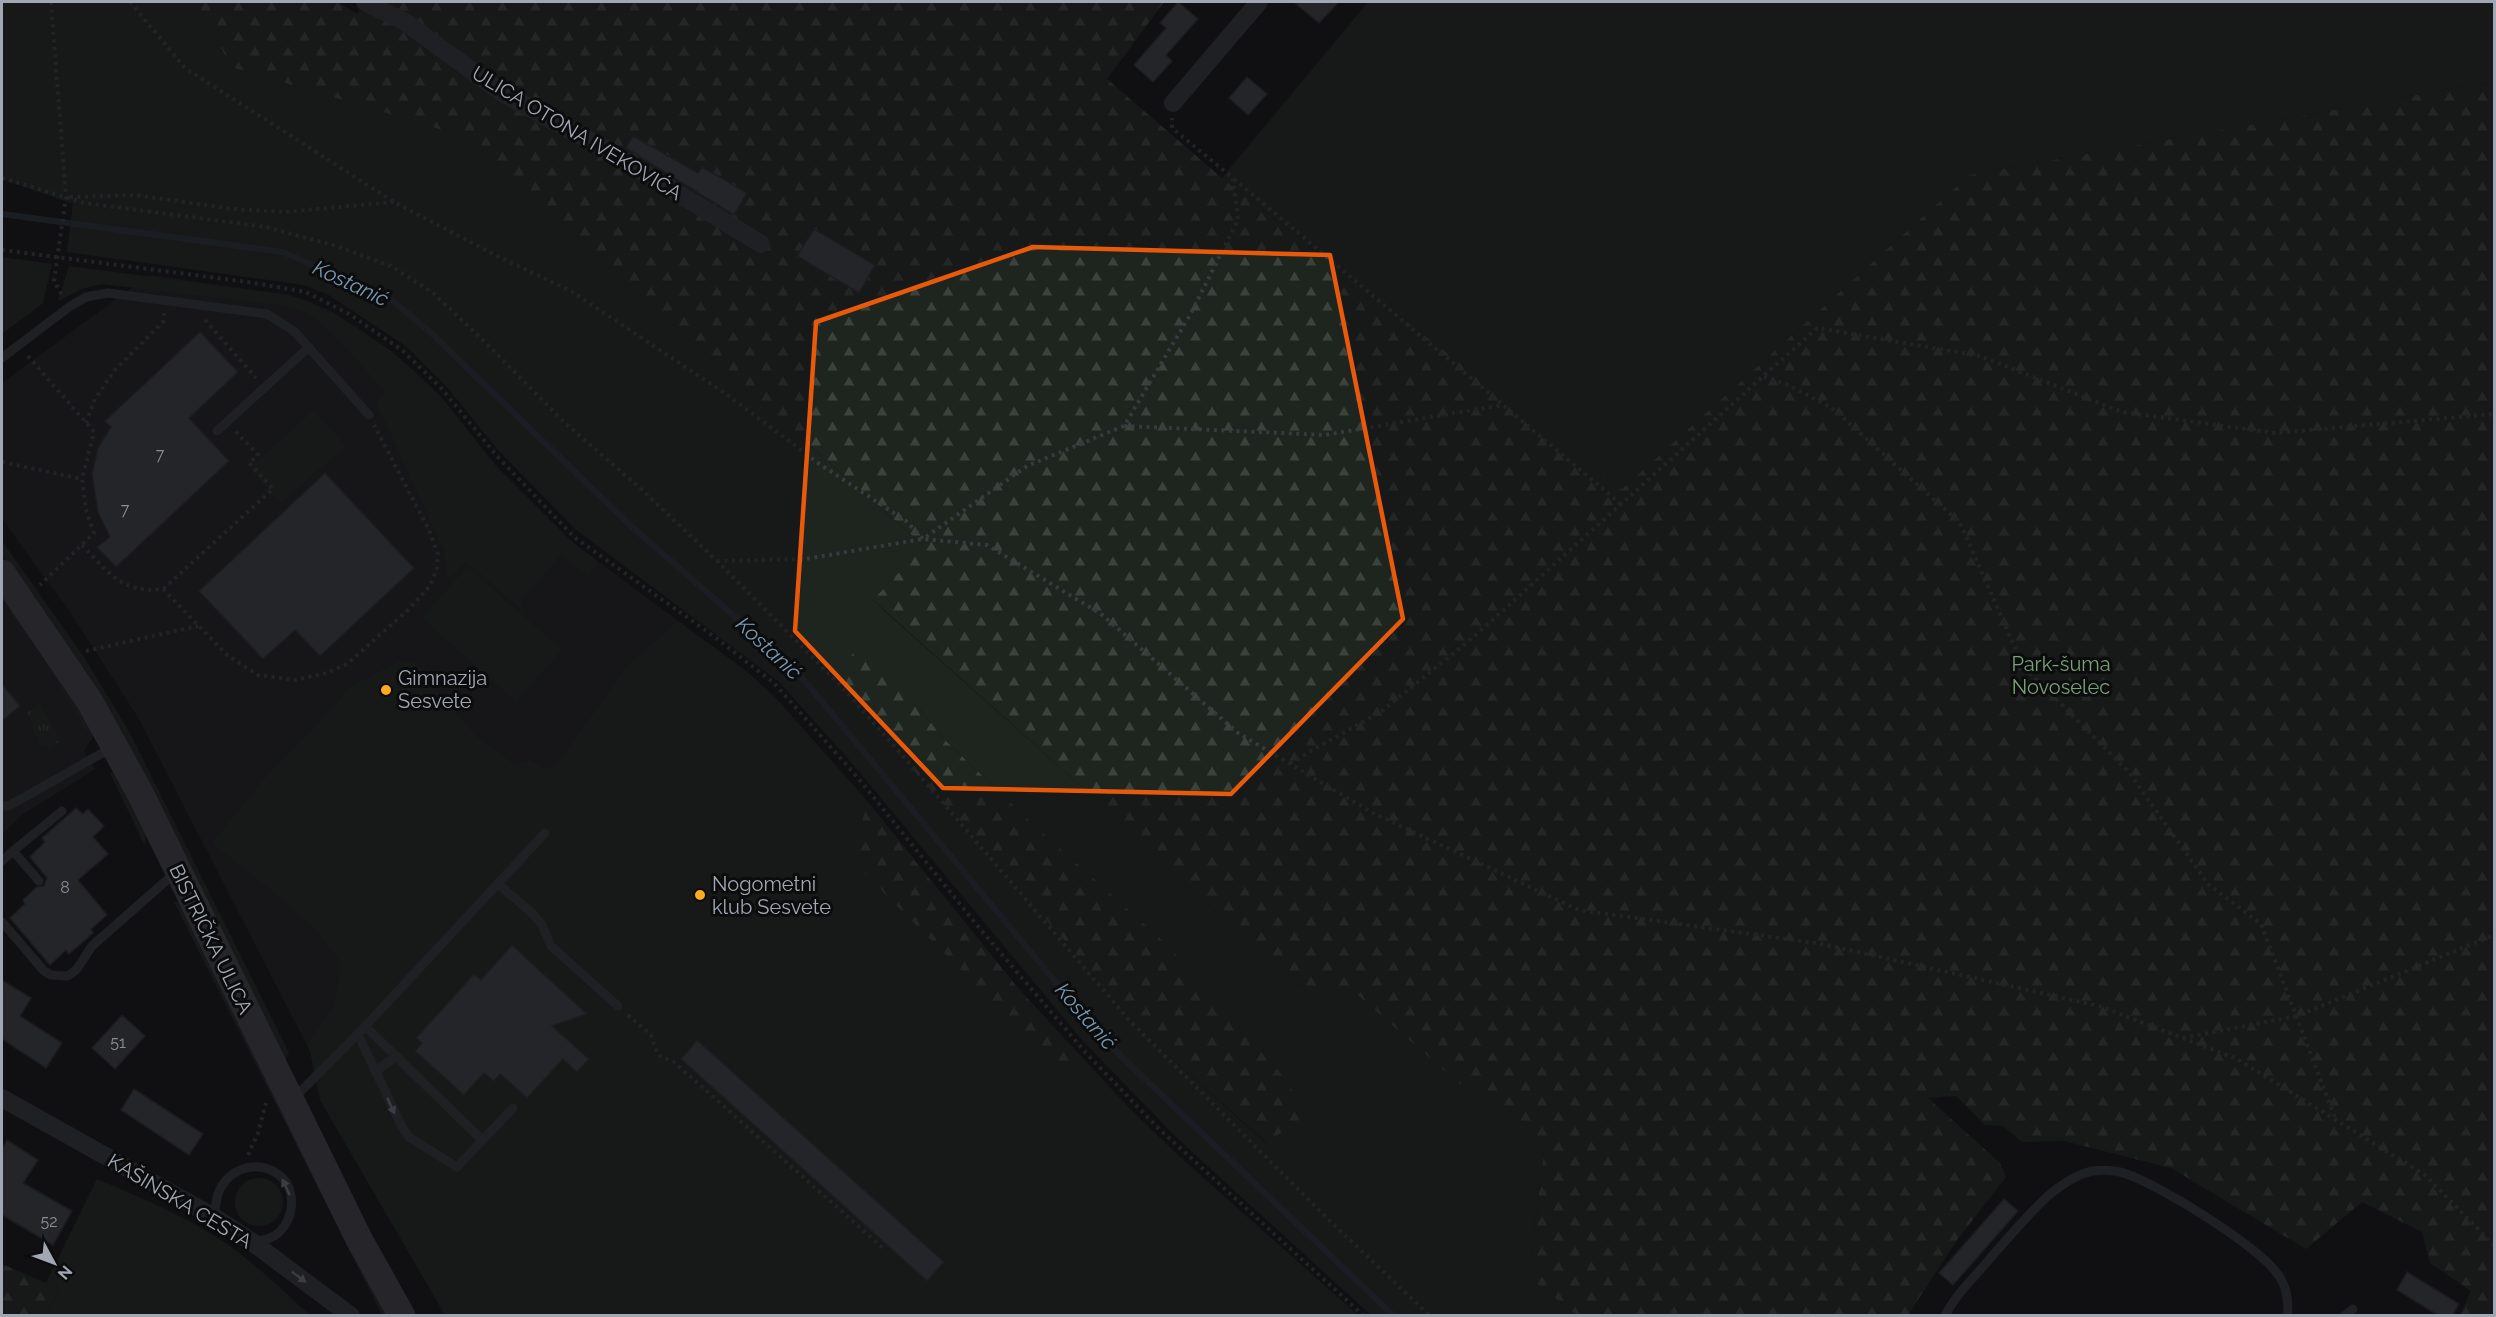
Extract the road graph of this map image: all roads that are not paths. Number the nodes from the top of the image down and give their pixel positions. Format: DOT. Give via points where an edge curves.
graph roads {
  1 [pos="365,2"];
  2 [pos="1259,2"];
  3 [pos="1173,103"];
  4 [pos="761,244"];
  5 [pos="309,347"];
  6 [pos="2,358"];
  7 [pos="369,415"];
  8 [pos="217,431"];
  9 [pos="2,573"];
  10 [pos="113,747"];
  11 [pos="2,806"];
  12 [pos="62,811"];
  13 [pos="545,833"];
  14 [pos="13,851"];
  15 [pos="2,861"];
  16 [pos="178,870"];
  17 [pos="39,880"];
  18 [pos="498,884"];
  19 [pos="2,922"];
  20 [pos="618,1006"];
  21 [pos="365,1026"];
  22 [pos="358,1034"];
  23 [pos="397,1057"];
  24 [pos="375,1072"];
  25 [pos="2,1098"];
  26 [pos="280,1099"];
  27 [pos="513,1108"];
  28 [pos="482,1140"];
  29 [pos="214,1217"];
  30 [pos="252,1242"];
  31 [pos="2353,1309"];
  32 [pos="351,1316"];
  33 [pos="402,1316"];
  34 [pos="1945,1316"];
  35 [pos="2287,1316"];
  36 [pos="2344,1316"];
  1 -- 4 [label="street, ULICA OTONA IVEKOVIĆA" via="405,22 501,92 619,157"];
  2 -- 3 [label="street"];
  5 -- 6 [label="lane" via="294,331 267,314 108,293 86,297 69,307"];
  5 -- 7 [label="lane"];
  5 -- 8 [label="lane"];
  9 -- 10 [label="main road, BISTRIČKA ULICA" via="90,702"];
  10 -- 11 [label="lane"];
  10 -- 16 [label="main road, BISTRIČKA ULICA"];
  12 -- 14 [label="lane"];
  13 -- 18 [label="lane"];
  14 -- 15 [label="lane"];
  14 -- 17 [label="lane"];
  16 -- 19 [label="lane" via="92,946 68,976 44,971"];
  16 -- 26 [label="main road, BISTRIČKA ULICA"];
  18 -- 20 [label="lane" via="533,914 551,946"];
  18 -- 21 [label="lane"];
  21 -- 22 [label="lane"];
  21 -- 23 [label="lane"];
  22 -- 24 [label="lane"];
  22 -- 26 [label="lane"];
  23 -- 24 [label="lane"];
  23 -- 28 [label="lane"];
  24 -- 28 [label="lane, one-way" via="409,1137 457,1167"];
  25 -- 29 [label="street, KAŠINSKA CESTA"];
  26 -- 33 [label="main road, BISTRIČKA ULICA"];
  27 -- 28 [label="lane"];
  29 -- 30 [label="street, KAŠINSKA CESTA"];
  30 -- 29 [label="lane, one-way" via="271,1238 284,1228 292,1209 289,1188 279,1175 256,1166 228,1176 218,1194"];
  30 -- 32 [label="street, KAŠINSKA CESTA, one-way"];
  31 -- 36 [label="lane"];
  34 -- 35 [label="lane" via="1961,1292 2050,1194 2073,1179 2106,1170 2140,1180 2184,1203 2270,1265 2286,1289"];
}
